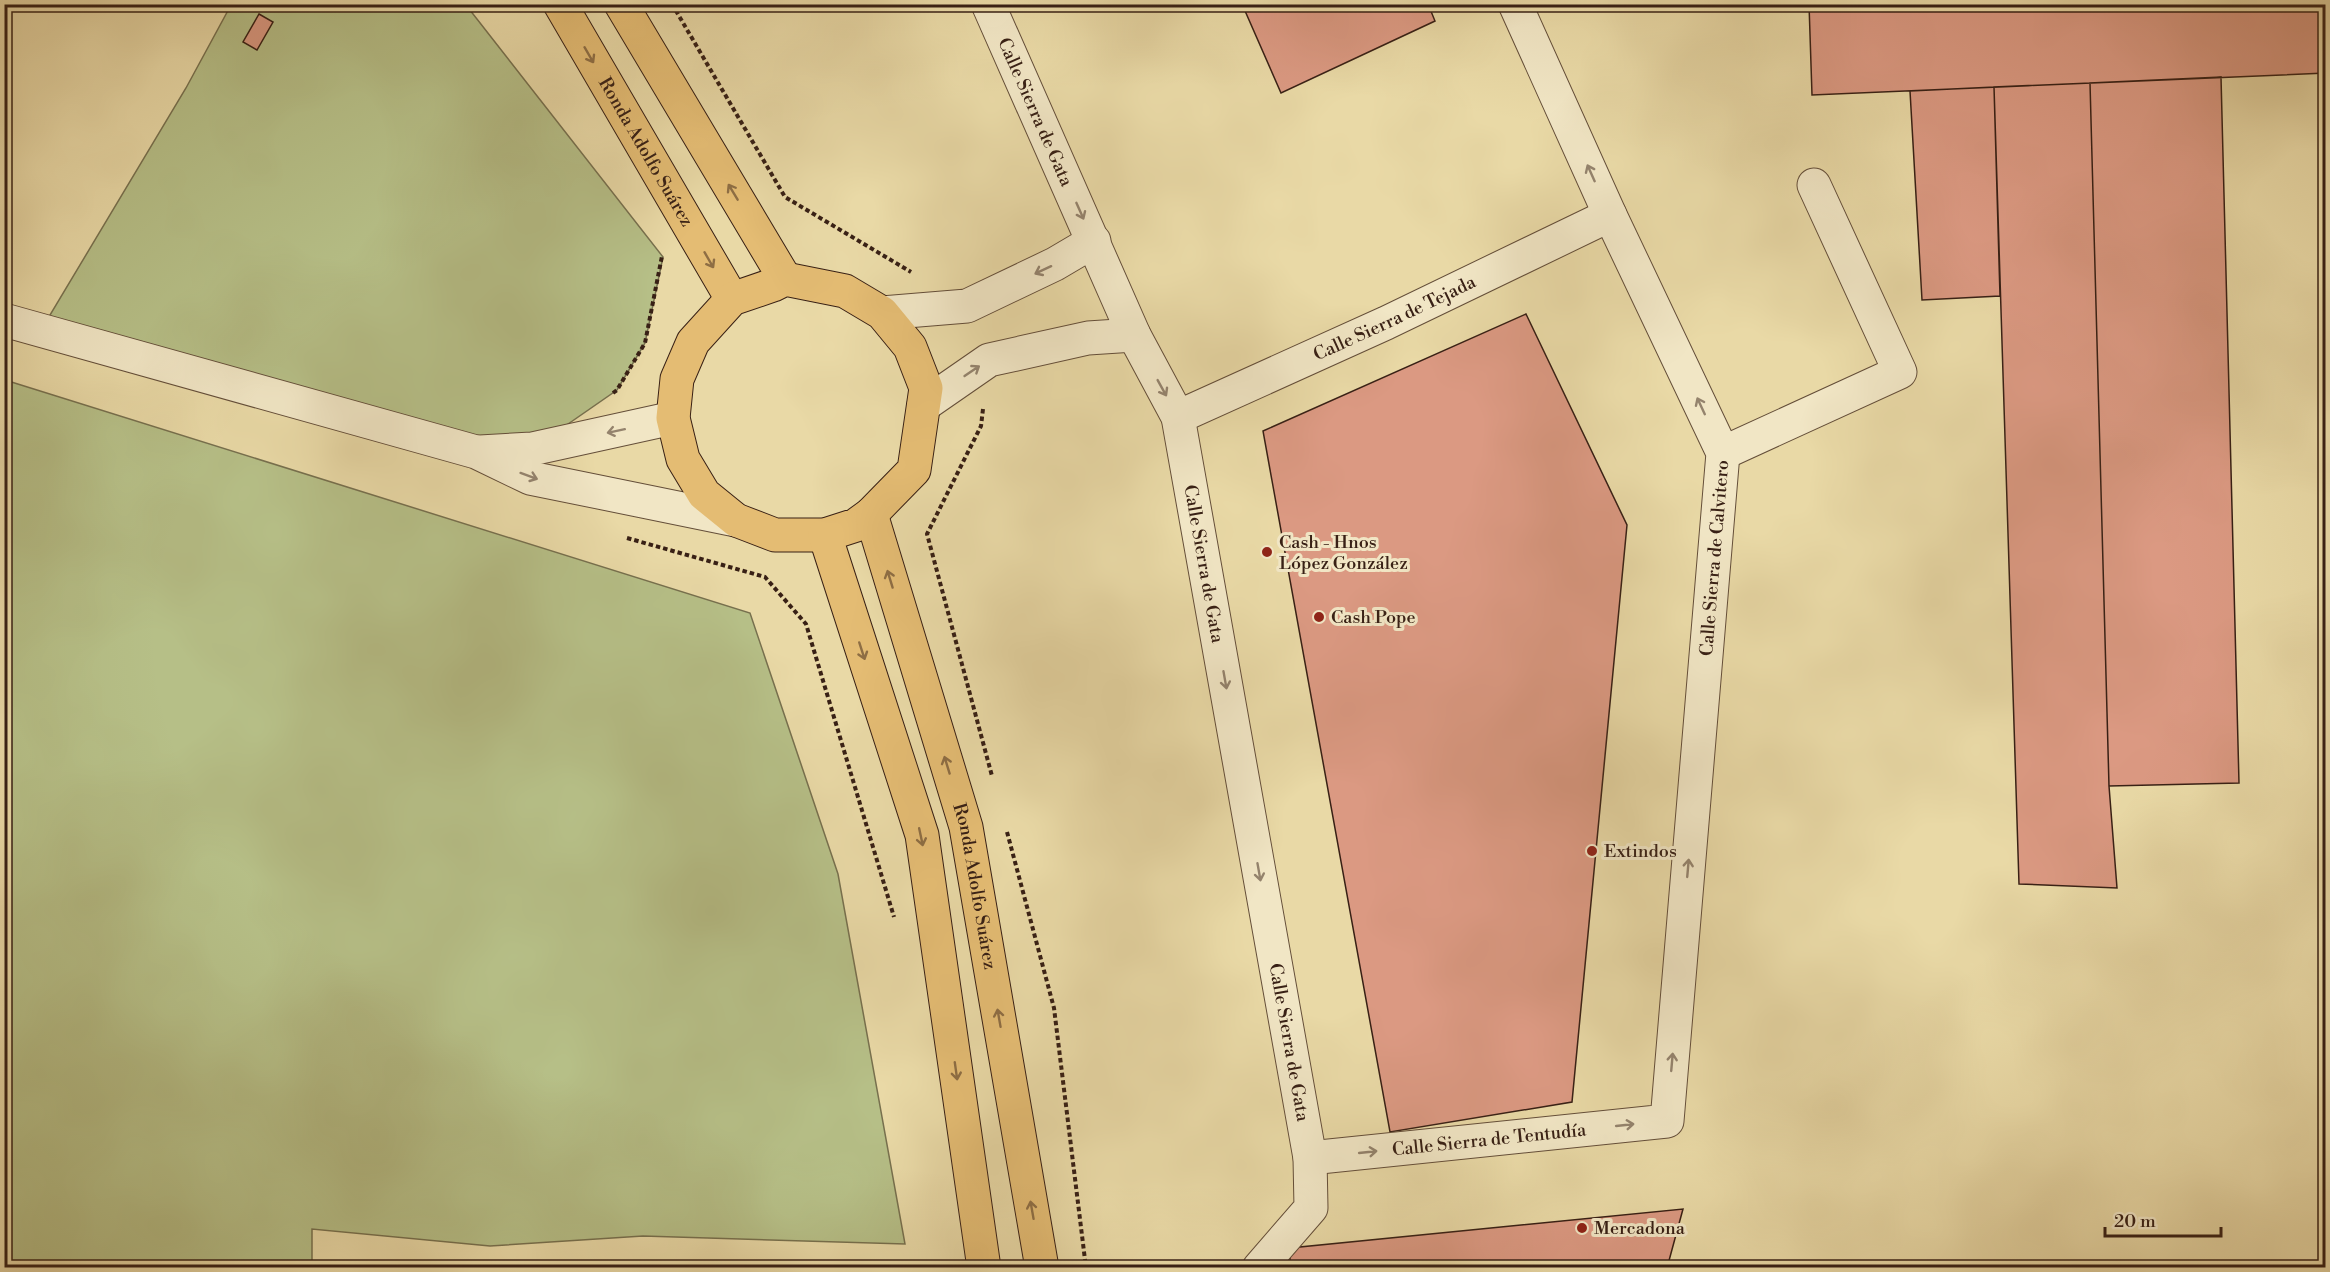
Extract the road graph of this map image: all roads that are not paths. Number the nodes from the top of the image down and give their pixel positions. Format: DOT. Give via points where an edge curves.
graph roads {
  1 [pos="560,4"];
  2 [pos="621,4"];
  3 [pos="988,4"];
  4 [pos="1515,4"];
  5 [pos="1814,185"];
  6 [pos="1610,215"];
  7 [pos="1094,241"];
  8 [pos="785,279"];
  9 [pos="732,299"];
  10 [pos="882,313"];
  11 [pos="4,320"];
  12 [pos="1134,335"];
  13 [pos="924,405"];
  14 [pos="1178,417"];
  15 [pos="673,418"];
  16 [pos="476,452"];
  17 [pos="1723,453"];
  18 [pos="871,514"];
  19 [pos="736,520"];
  20 [pos="825,535"];
  21 [pos="1668,1120"];
  22 [pos="1310,1158"];
  23 [pos="984,1268"];
  24 [pos="1042,1268"];
  25 [pos="1259,1268"];
  1 -- 9 [label="main road, Ronda Adolfo Suárez, one-way"];
  8 -- 2 [label="main road, one-way"];
  3 -- 7 [label="street, Calle Sierra de Gata, one-way"];
  6 -- 4 [label="street, Calle Sierra de Calvitero, one-way"];
  5 -- 17 [label="street" via="1900,372"];
  6 -- 14 [label="street, Calle Sierra de Tejada"];
  17 -- 6 [label="street, Calle Sierra de Calvitero, one-way"];
  7 -- 10 [label="street, one-way" via="968,306"];
  7 -- 12 [label="street, Calle Sierra de Gata"];
  8 -- 9 [label="main road"];
  8 -- 10 [label="main road" via="845,291"];
  9 -- 15 [label="main road" via="693,342 677,378"];
  10 -- 13 [label="main road" via="910,347 926,388"];
  11 -- 16 [label="street"];
  13 -- 12 [label="street, one-way" via="989,360 1088,338"];
  12 -- 14 [label="street, Calle Sierra de Gata, one-way"];
  13 -- 18 [label="main road" via="914,470"];
  14 -- 22 [label="street, Calle Sierra de Gata, one-way"];
  15 -- 16 [label="street, one-way" via="532,449"];
  15 -- 19 [label="main road" via="682,459 704,494"];
  16 -- 19 [label="street, one-way" via="530,478"];
  21 -- 17 [label="street, Calle Sierra de Calvitero, one-way"];
  18 -- 20 [label="main road" via="856,525"];
  24 -- 18 [label="main road, Ronda Adolfo Suárez, one-way" via="966,827"];
  19 -- 20 [label="main road" via="775,535"];
  20 -- 23 [label="main road, one-way" via="922,835"];
  22 -- 21 [label="street, Calle Sierra de Tentudía, one-way"];
  22 -- 25 [label="street, Calle Sierra de Gata" via="1311,1208"];
}
